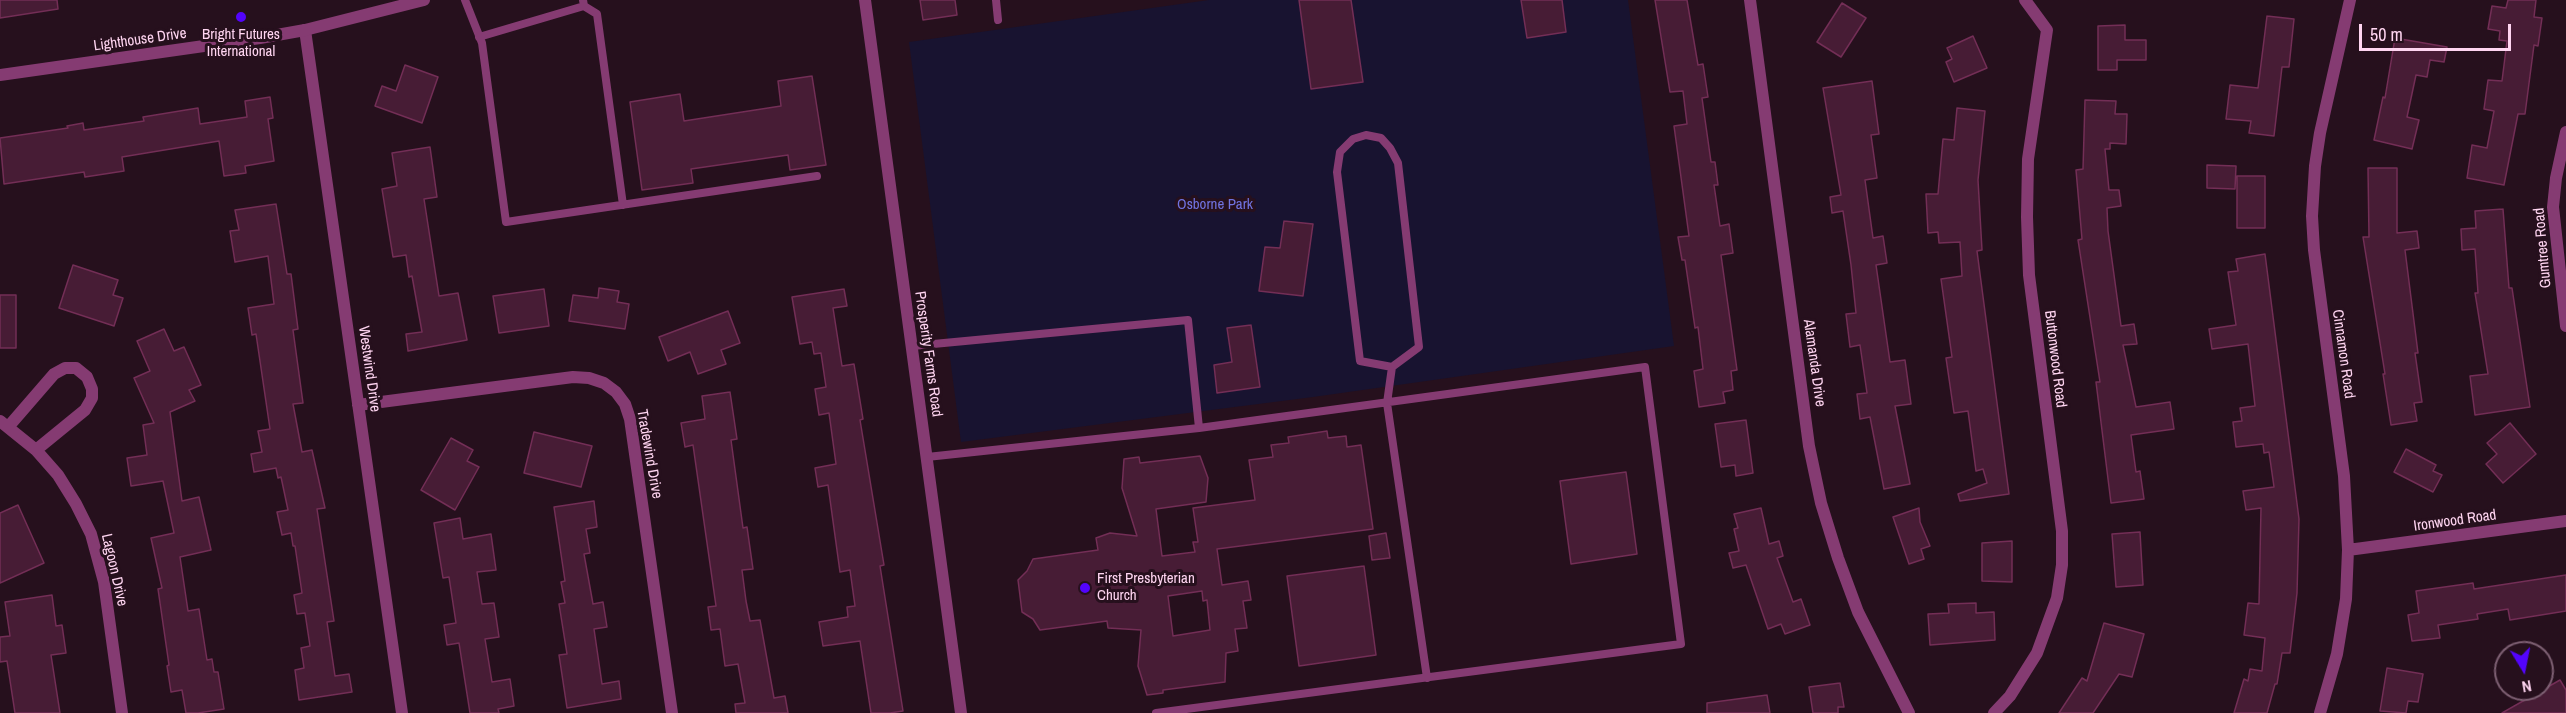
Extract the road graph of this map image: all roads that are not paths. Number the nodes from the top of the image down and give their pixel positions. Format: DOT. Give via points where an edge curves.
graph roads {
  1 [pos="424,0"];
  2 [pos="465,0"];
  3 [pos="865,0"];
  4 [pos="996,0"];
  5 [pos="1750,0"];
  6 [pos="2025,0"];
  7 [pos="2350,0"];
  8 [pos="583,3"];
  9 [pos="998,20"];
  10 [pos="305,30"];
  11 [pos="479,37"];
  12 [pos="0,75"];
  13 [pos="2566,132"];
  14 [pos="817,176"];
  15 [pos="623,206"];
  16 [pos="2566,327"];
  17 [pos="912,346"];
  18 [pos="1392,367"];
  19 [pos="1387,403"];
  20 [pos="358,405"];
  21 [pos="5,424"];
  22 [pos="1199,428"];
  23 [pos="36,450"];
  24 [pos="927,456"];
  25 [pos="2566,521"];
  26 [pos="2348,550"];
  27 [pos="1427,678"];
  28 [pos="122,713"];
  29 [pos="402,713"];
  30 [pos="672,713"];
  31 [pos="961,713"];
  32 [pos="1156,713"];
  33 [pos="1909,713"];
  34 [pos="1994,713"];
  35 [pos="2320,713"];
  1 -- 10 [label="street, Lighthouse Drive"];
  2 -- 11 [label="lane"];
  3 -- 17 [label="street, Prosperity Farms Road"];
  4 -- 9 [label="lane"];
  5 -- 33 [label="street, Alamanda Drive" via="1809,446 1821,503 1858,612"];
  6 -- 34 [label="street, Buttonwood Road" via="2047,30 2028,159 2026,217 2029,275 2062,531 2062,565 2057,598 2037,653 2010,696"];
  7 -- 26 [label="street, Cinnamon Road" via="2320,133 2312,216 2344,476"];
  8 -- 11 [label="lane"];
  8 -- 15 [label="lane" via="597,14"];
  10 -- 12 [label="street, Lighthouse Drive"];
  10 -- 20 [label="street, Westwind Drive"];
  11 -- 15 [label="lane" via="506,222"];
  13 -- 16 [label="street, Gumtree Road" via="2553,207"];
  14 -- 15 [label="lane"];
  17 -- 22 [label="lane" via="1188,320"];
  17 -- 24 [label="street, Prosperity Farms Road"];
  18 -- 18 [label="lane" via="1419,346 1418,335 1398,163 1381,138 1366,135 1353,139 1340,152 1337,172 1360,361"];
  18 -- 19 [label="lane"];
  19 -- 22 [label="lane"];
  19 -- 27 [label="lane"];
  19 -- 27 [label="lane" via="1645,367 1681,644"];
  20 -- 29 [label="street, Westwind Drive"];
  20 -- 30 [label="street, Tradewind Drive" via="573,377 604,383 616,392 630,419"];
  21 -- 23 [label="street, Lagoon Drive"];
  21 -- 23 [label="street, Lagoon Drive" via="54,374 76,368 87,377 92,398 85,410"];
  22 -- 24 [label="lane"];
  23 -- 28 [label="street, Lagoon Drive" via="64,485 91,534 104,582"];
  24 -- 31 [label="street, Prosperity Farms Road"];
  25 -- 26 [label="street, Ironwood Road"];
  26 -- 35 [label="street, Cinnamon Road" via="2346,599 2337,654"];
  27 -- 32 [label="lane"];
}
